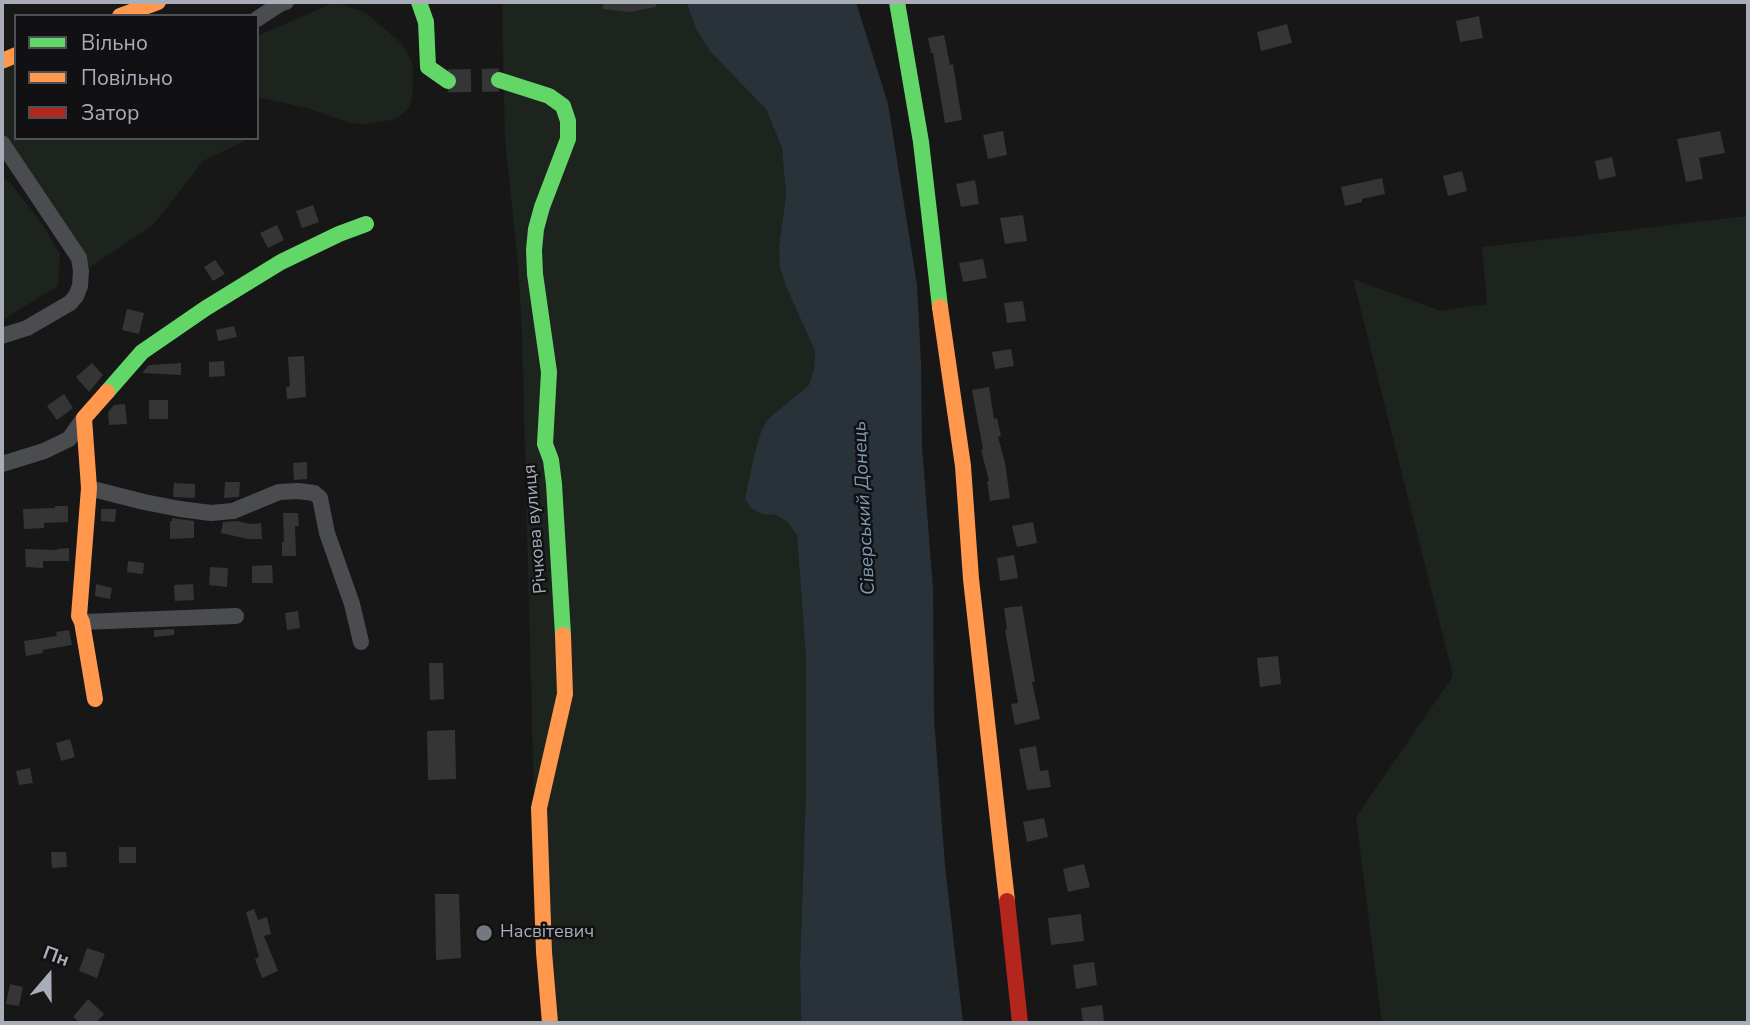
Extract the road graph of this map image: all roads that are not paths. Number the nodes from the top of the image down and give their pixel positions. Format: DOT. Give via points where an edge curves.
graph roads {
  1 [pos="286,2"];
  2 [pos="419,2"];
  3 [pos="897,2"];
  4 [pos="152,8"];
  5 [pos="128,14"];
  6 [pos="259,18"];
  7 [pos="448,80"];
  8 [pos="499,80"];
  9 [pos="2,144"];
  10 [pos="366,224"];
  11 [pos="2,335"];
  12 [pos="84,418"];
  13 [pos="2,464"];
  14 [pos="89,488"];
  15 [pos="236,616"];
  16 [pos="82,622"];
  17 [pos="361,642"];
  18 [pos="95,699"];
  19 [pos="550,1023"];
  20 [pos="1020,1023"];
  1 -- 6 [label="street"];
  2 -- 7 [label="street" via="426,22 428,67"];
  3 -- 20 [label="street" via="921,142 963,466 971,579"];
  4 -- 5 [label="street"];
  8 -- 19 [label="street, Річкова вулиця" via="549,96 563,106 568,121 568,139 542,207 534,250 549,372 545,444 554,484 565,694 539,808"];
  9 -- 11 [label="street" via="79,258 81,271 80,286 70,303 27,328"];
  10 -- 12 [label="street" via="281,262 156,342"];
  12 -- 13 [label="street" via="69,439"];
  12 -- 14 [label="street"];
  14 -- 16 [label="street"];
  14 -- 17 [label="street" via="211,513 233,511 279,492 314,493 320,498"];
  15 -- 16 [label="street"];
  16 -- 18 [label="street"];
}
